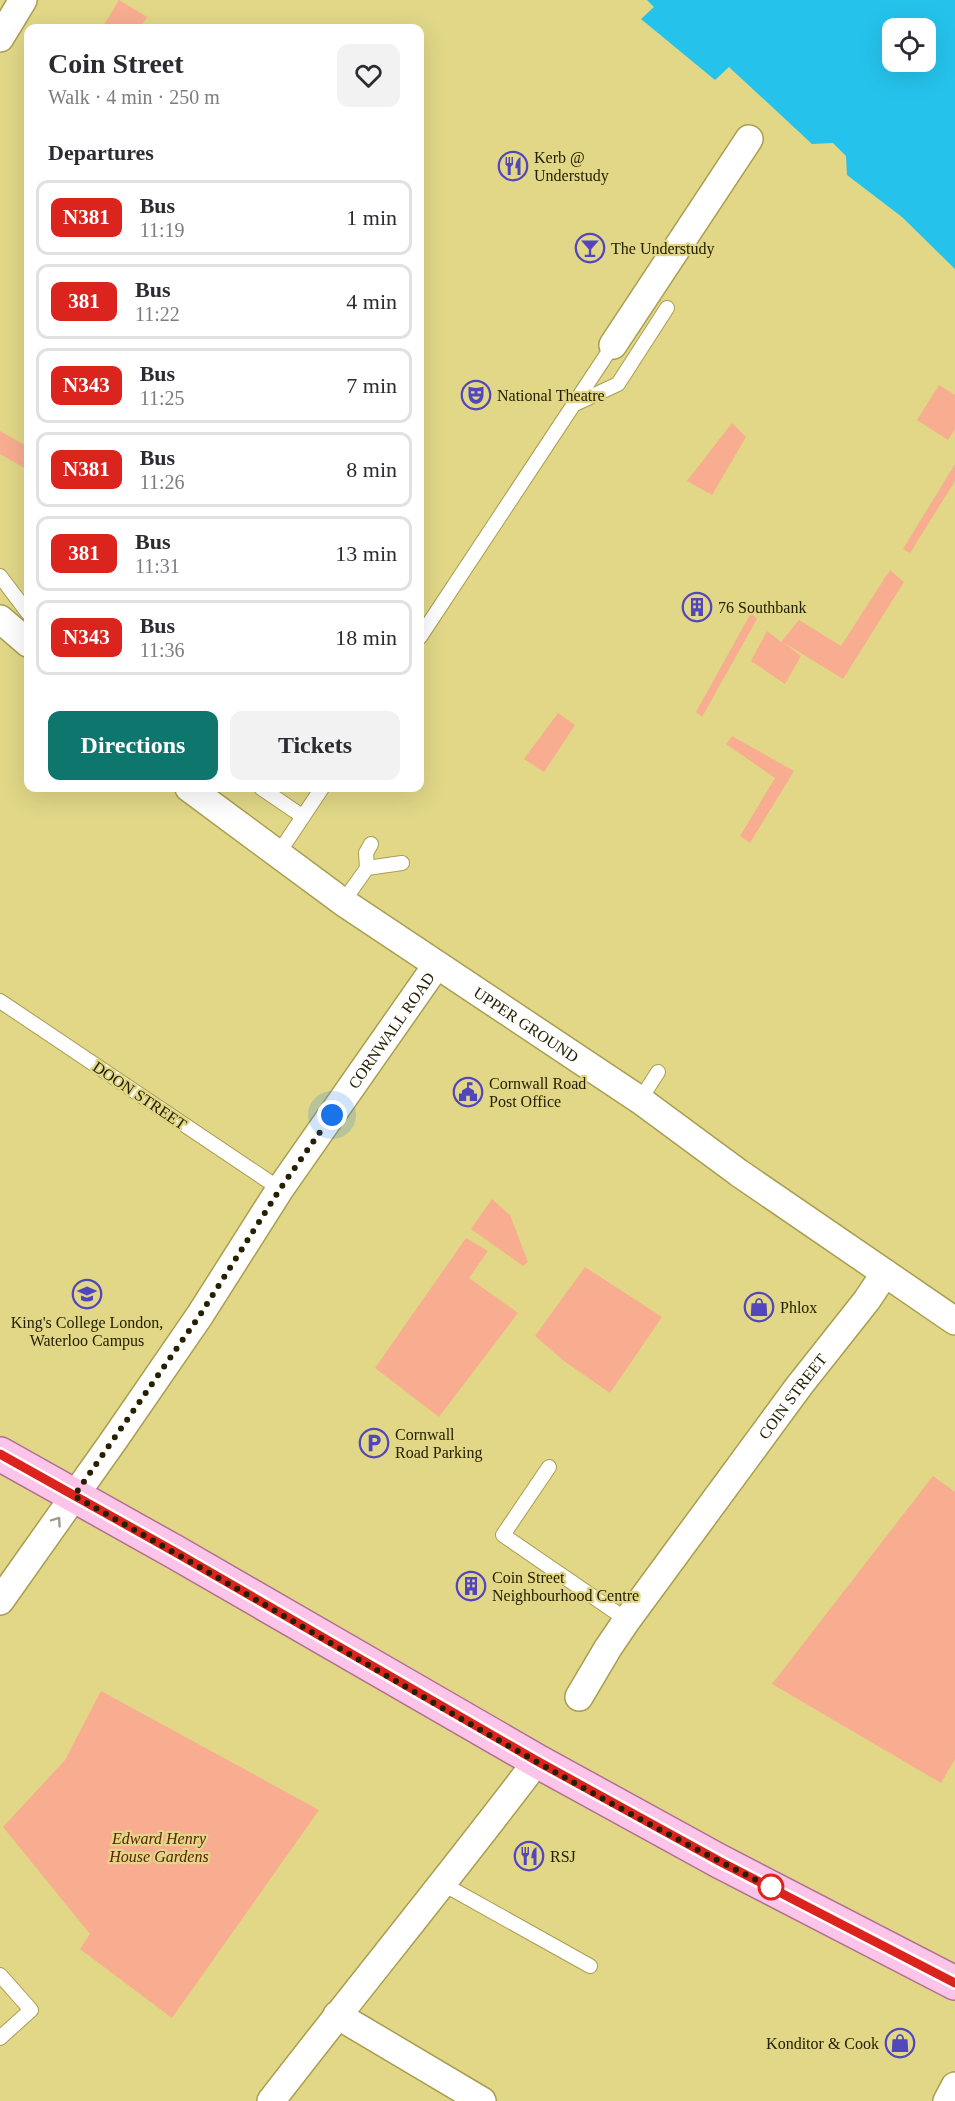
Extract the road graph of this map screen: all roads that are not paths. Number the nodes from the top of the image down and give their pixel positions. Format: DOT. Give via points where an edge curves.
graph roads {
  1 [pos="22,0"];
  2 [pos="0,38"];
  3 [pos="749,139"];
  4 [pos="667,308"];
  5 [pos="613,345"];
  6 [pos="575,404"];
  7 [pos="0,576"];
  8 [pos="24,608"];
  9 [pos="0,619"];
  10 [pos="424,631"];
  11 [pos="24,640"];
  12 [pos="194,792"];
  13 [pos="267,792"];
  14 [pos="319,792"];
  15 [pos="302,816"];
  16 [pos="371,844"];
  17 [pos="278,854"];
  18 [pos="402,863"];
  19 [pos="367,868"];
  20 [pos="343,902"];
  21 [pos="436,966"];
  22 [pos="0,1001"];
  23 [pos="658,1072"];
  24 [pos="639,1100"];
  25 [pos="280,1189"];
  26 [pos="885,1273"];
  27 [pos="955,1321"];
  28 [pos="0,1454"];
  29 [pos="549,1467"];
  30 [pos="74,1496"];
  31 [pos="0,1601"];
  32 [pos="627,1620"];
  33 [pos="579,1697"];
  34 [pos="537,1761"];
  35 [pos="443,1884"];
  36 [pos="590,1966"];
  37 [pos="0,1975"];
  38 [pos="955,1983"];
  39 [pos="337,2015"];
  40 [pos="0,2038"];
  41 [pos="955,2086"];
  42 [pos="271,2101"];
  43 [pos="482,2101"];
  44 [pos="947,2101"];
  1 -- 2 [label="street"];
  3 -- 5 [label="street"];
  4 -- 6 [label="lane" via="618,384"];
  5 -- 6 [label="lane"];
  6 -- 10 [label="lane"];
  7 -- 8 [label="lane"];
  9 -- 11 [label="street"];
  12 -- 17 [label="street, UPPER GROUND"];
  13 -- 15 [label="lane"];
  14 -- 15 [label="lane"];
  15 -- 17 [label="lane"];
  16 -- 19 [label="lane" via="366,853"];
  17 -- 20 [label="street, UPPER GROUND"];
  18 -- 19 [label="lane"];
  19 -- 20 [label="lane"];
  20 -- 21 [label="street, UPPER GROUND"];
  21 -- 24 [label="street, UPPER GROUND"];
  21 -- 25 [label="street, CORNWALL ROAD"];
  22 -- 25 [label="lane, DOON STREET"];
  23 -- 24 [label="lane"];
  24 -- 26 [label="street, UPPER GROUND"];
  25 -- 30 [label="street, CORNWALL ROAD" via="200,1315"];
  26 -- 27 [label="street, UPPER GROUND"];
  26 -- 32 [label="street, COIN STREET"];
  28 -- 30 [label="main road"];
  29 -- 32 [label="lane" via="503,1535"];
  31 -- 30 [label="street, CORNWALL ROAD, one-way"];
  30 -- 34 [label="main road"];
  32 -- 33 [label="street, COIN STREET"];
  34 -- 35 [label="street"];
  34 -- 38 [label="main road"];
  35 -- 36 [label="lane"];
  35 -- 39 [label="street"];
  37 -- 40 [label="lane" via="31,2010"];
  39 -- 42 [label="street"];
  39 -- 43 [label="street"];
  41 -- 44 [label="street"];
}
